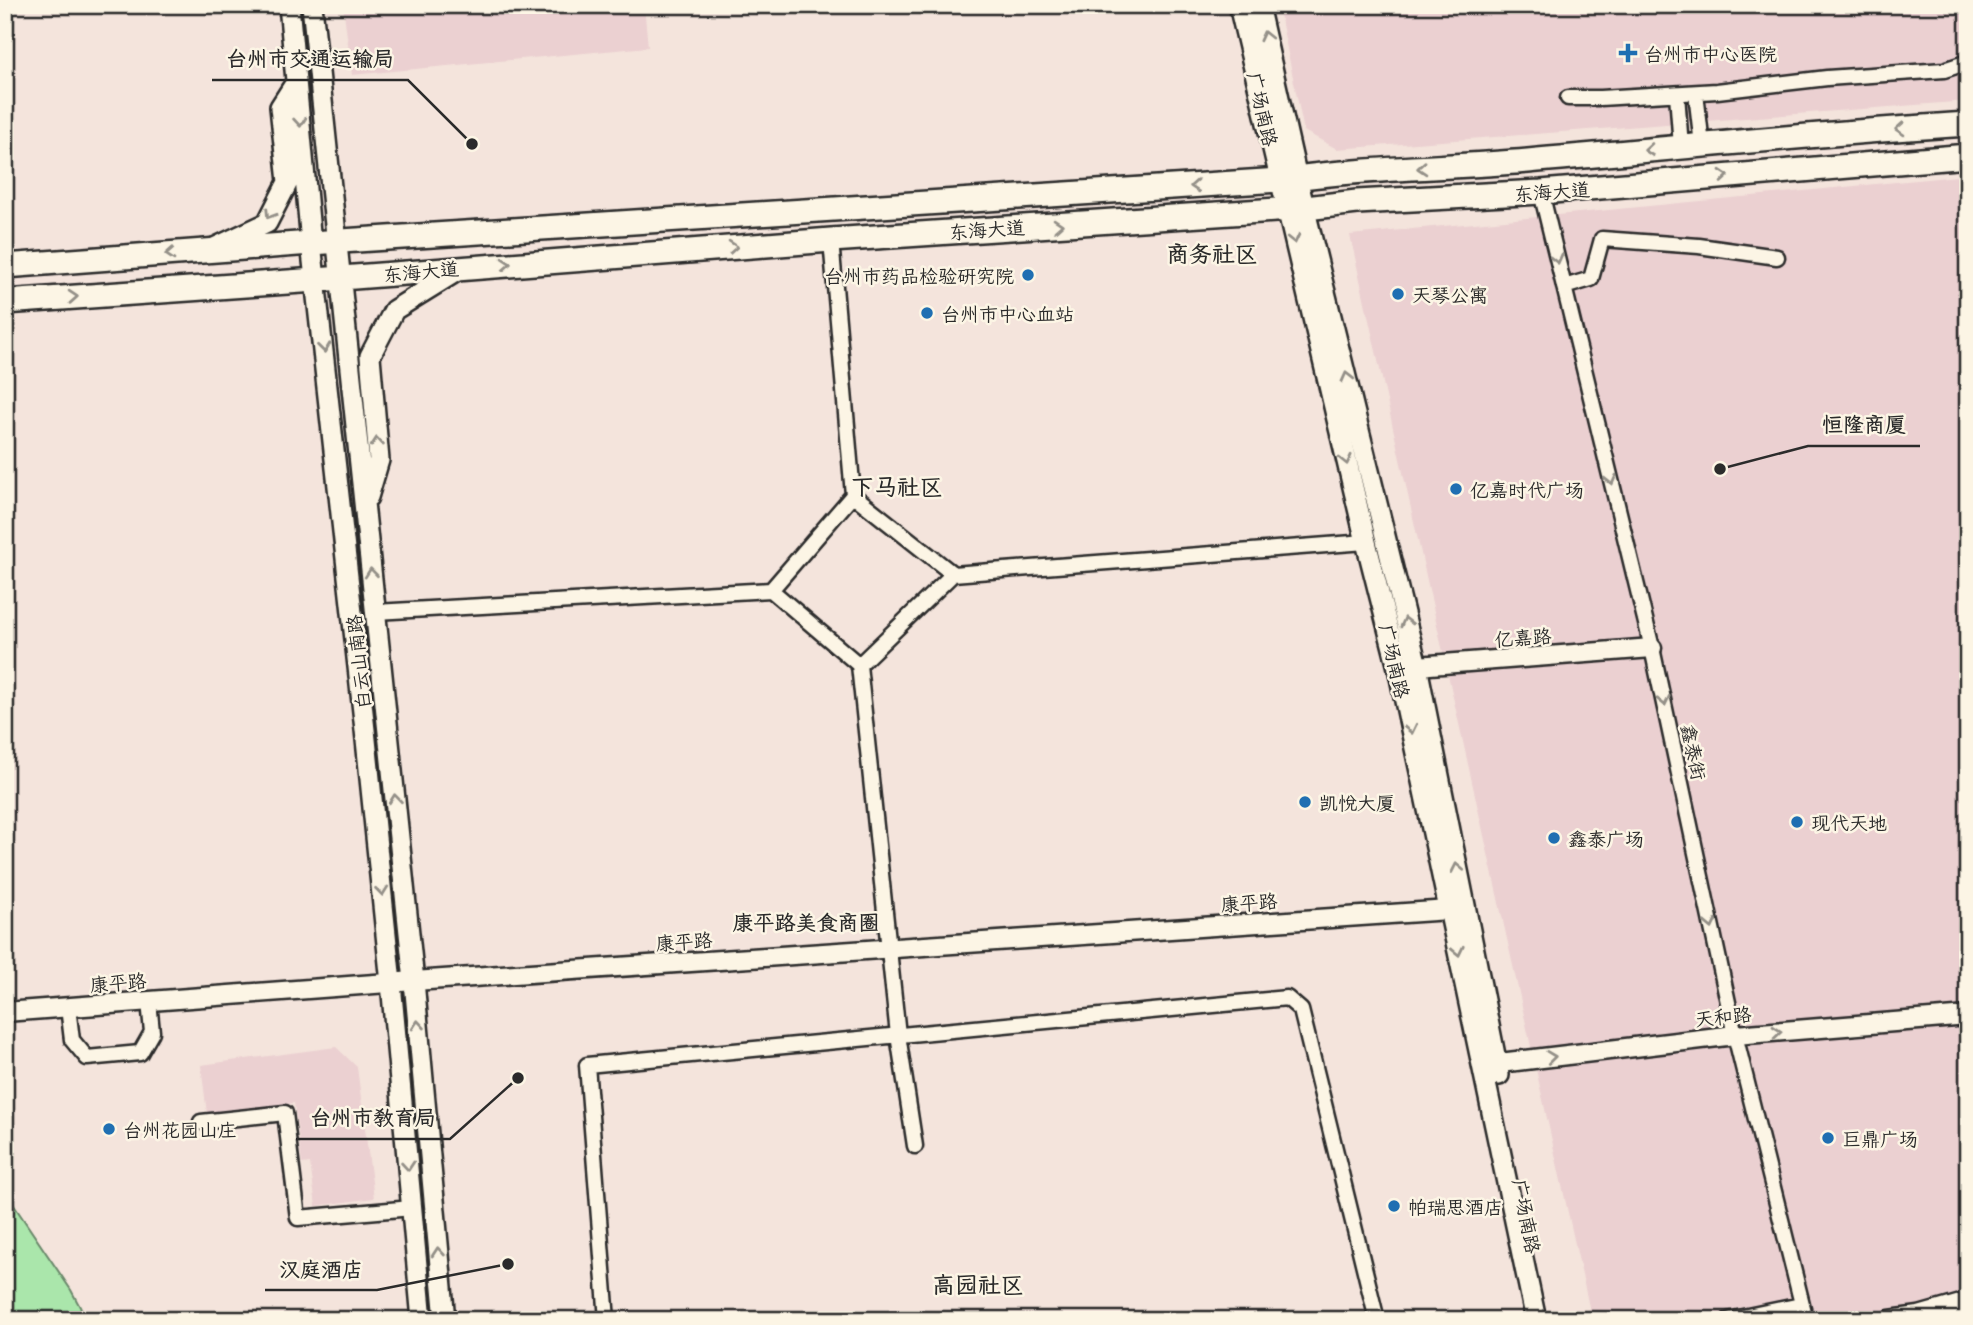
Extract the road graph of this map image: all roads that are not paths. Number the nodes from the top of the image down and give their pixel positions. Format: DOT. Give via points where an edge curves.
graph roads {
  1 [pos="289,5"];
  2 [pos="312,5"];
  3 [pos="1239,5"];
  4 [pos="1258,5"];
  5 [pos="1968,62"];
  6 [pos="296,82"];
  7 [pos="1696,93"];
  8 [pos="1677,94"];
  9 [pos="1568,98"];
  10 [pos="1968,124"];
  11 [pos="1691,146"];
  12 [pos="1968,156"];
  13 [pos="1289,179"];
  14 [pos="1541,192"];
  15 [pos="1296,209"];
  16 [pos="831,240"];
  17 [pos="336,242"];
  18 [pos="311,243"];
  19 [pos="205,252"];
  20 [pos="1777,257"];
  21 [pos="5,266"];
  22 [pos="463,268"];
  23 [pos="340,278"];
  24 [pos="316,280"];
  25 [pos="1564,287"];
  26 [pos="5,302"];
  27 [pos="853,495"];
  28 [pos="364,508"];
  29 [pos="1366,542"];
  30 [pos="953,575"];
  31 [pos="771,590"];
  32 [pos="376,612"];
  33 [pos="1652,648"];
  34 [pos="859,665"];
  35 [pos="1407,667"];
  36 [pos="1449,910"];
  37 [pos="889,948"];
  38 [pos="414,981"];
  39 [pos="391,983"];
  40 [pos="149,1001"];
  41 [pos="68,1007"];
  42 [pos="5,1012"];
  43 [pos="1968,1016"];
  44 [pos="898,1035"];
  45 [pos="1735,1035"];
  46 [pos="1490,1064"];
  47 [pos="201,1122"];
  48 [pos="915,1146"];
  49 [pos="412,1208"];
  50 [pos="1968,1302"];
  51 [pos="1801,1305"];
  52 [pos="422,1320"];
  53 [pos="445,1320"];
  54 [pos="607,1320"];
  55 [pos="1377,1320"];
  56 [pos="1536,1320"];
  57 [pos="1547,1320"];
  58 [pos="1728,1320"];
  59 [pos="1806,1320"];
  60 [pos="1890,1320"];
  1 -- 6 [label="main road, 白云山南路"];
  2 -- 17 [label="main road, 白云山南路"];
  3 -- 13 [label="main road, 广场南路"];
  13 -- 4 [label="main road, 广场南路, one-way"];
  5 -- 7 [label="street" via="1944,70"];
  6 -- 18 [label="main road, 白云山南路, one-way"];
  6 -- 19 [label="main road, one-way" via="280,107 288,182 267,223"];
  7 -- 8 [label="street"];
  7 -- 11 [label="street"];
  8 -- 9 [label="street"];
  8 -- 11 [label="street"];
  10 -- 11 [label="main road, 东海大道, one-way"];
  11 -- 13 [label="main road, 东海大道, one-way"];
  14 -- 12 [label="main road, 东海大道, one-way"];
  13 -- 15 [label="main road, 广场南路"];
  13 -- 17 [label="main road, 东海大道, one-way"];
  14 -- 15 [label="main road, 东海大道"];
  14 -- 25 [label="street, 鑫泰街, one-way"];
  16 -- 15 [label="main road, 东海大道, one-way"];
  15 -- 29 [label="main road, 广场南路, one-way"];
  35 -- 15 [label="main road, 广场南路, one-way"];
  22 -- 16 [label="main road, 东海大道, one-way"];
  16 -- 27 [label="street"];
  17 -- 18 [label="main road, 东海大道"];
  17 -- 23 [label="main road, 白云山南路"];
  18 -- 19 [label="main road, 东海大道"];
  18 -- 24 [label="main road, 白云山南路"];
  19 -- 21 [label="main road, 东海大道, one-way"];
  20 -- 25 [label="street" via="1602,239 1591,279"];
  22 -- 23 [label="main road, 东海大道"];
  28 -- 22 [label="main road, one-way" via="379,460 370,356 394,310"];
  23 -- 24 [label="main road, 东海大道"];
  23 -- 28 [label="main road, 白云山南路"];
  26 -- 24 [label="main road, 东海大道, one-way"];
  24 -- 39 [label="main road, 白云山南路, one-way"];
  25 -- 33 [label="street, 鑫泰街, one-way"];
  27 -- 30 [label="street"];
  27 -- 31 [label="street"];
  32 -- 28 [label="main road, 白云山南路, one-way"];
  29 -- 30 [label="street"];
  29 -- 35 [label="main road, 广场南路"];
  30 -- 34 [label="street"];
  31 -- 32 [label="street"];
  31 -- 34 [label="street"];
  38 -- 32 [label="main road, 白云山南路, one-way"];
  33 -- 35 [label="street, 亿嘉路"];
  33 -- 45 [label="street, 鑫泰街, one-way"];
  34 -- 37 [label="street"];
  35 -- 36 [label="main road, 广场南路, one-way"];
  46 -- 35 [label="main road, 广场南路, one-way"];
  36 -- 37 [label="street, 康平路"];
  36 -- 46 [label="main road, 广场南路, one-way"];
  37 -- 38 [label="street, 康平路"];
  37 -- 44 [label="street"];
  38 -- 39 [label="street, 康平路"];
  53 -- 38 [label="main road, 白云山南路, one-way"];
  39 -- 40 [label="street, 康平路"];
  39 -- 49 [label="main road, 白云山南路, one-way"];
  40 -- 41 [label="street, 康平路"];
  40 -- 41 [label="street" via="152,1032 140,1053 87,1058 72,1040"];
  41 -- 42 [label="street, 康平路"];
  45 -- 43 [label="street, 天和路, one-way"];
  44 -- 48 [label="street"];
  44 -- 54 [label="street" via="587,1065"];
  44 -- 55 [label="street" via="1287,998 1301,1010"];
  46 -- 45 [label="street, 天和路, one-way"];
  45 -- 51 [label="street, 鑫泰街"];
  46 -- 56 [label="main road, 广场南路"];
  46 -- 57 [label="main road, 广场南路"];
  47 -- 49 [label="street" via="285,1113 298,1218"];
  49 -- 52 [label="main road, 白云山南路"];
  50 -- 60 [label="street"];
  51 -- 58 [label="street"];
  51 -- 59 [label="street, 鑫泰街"];
}
